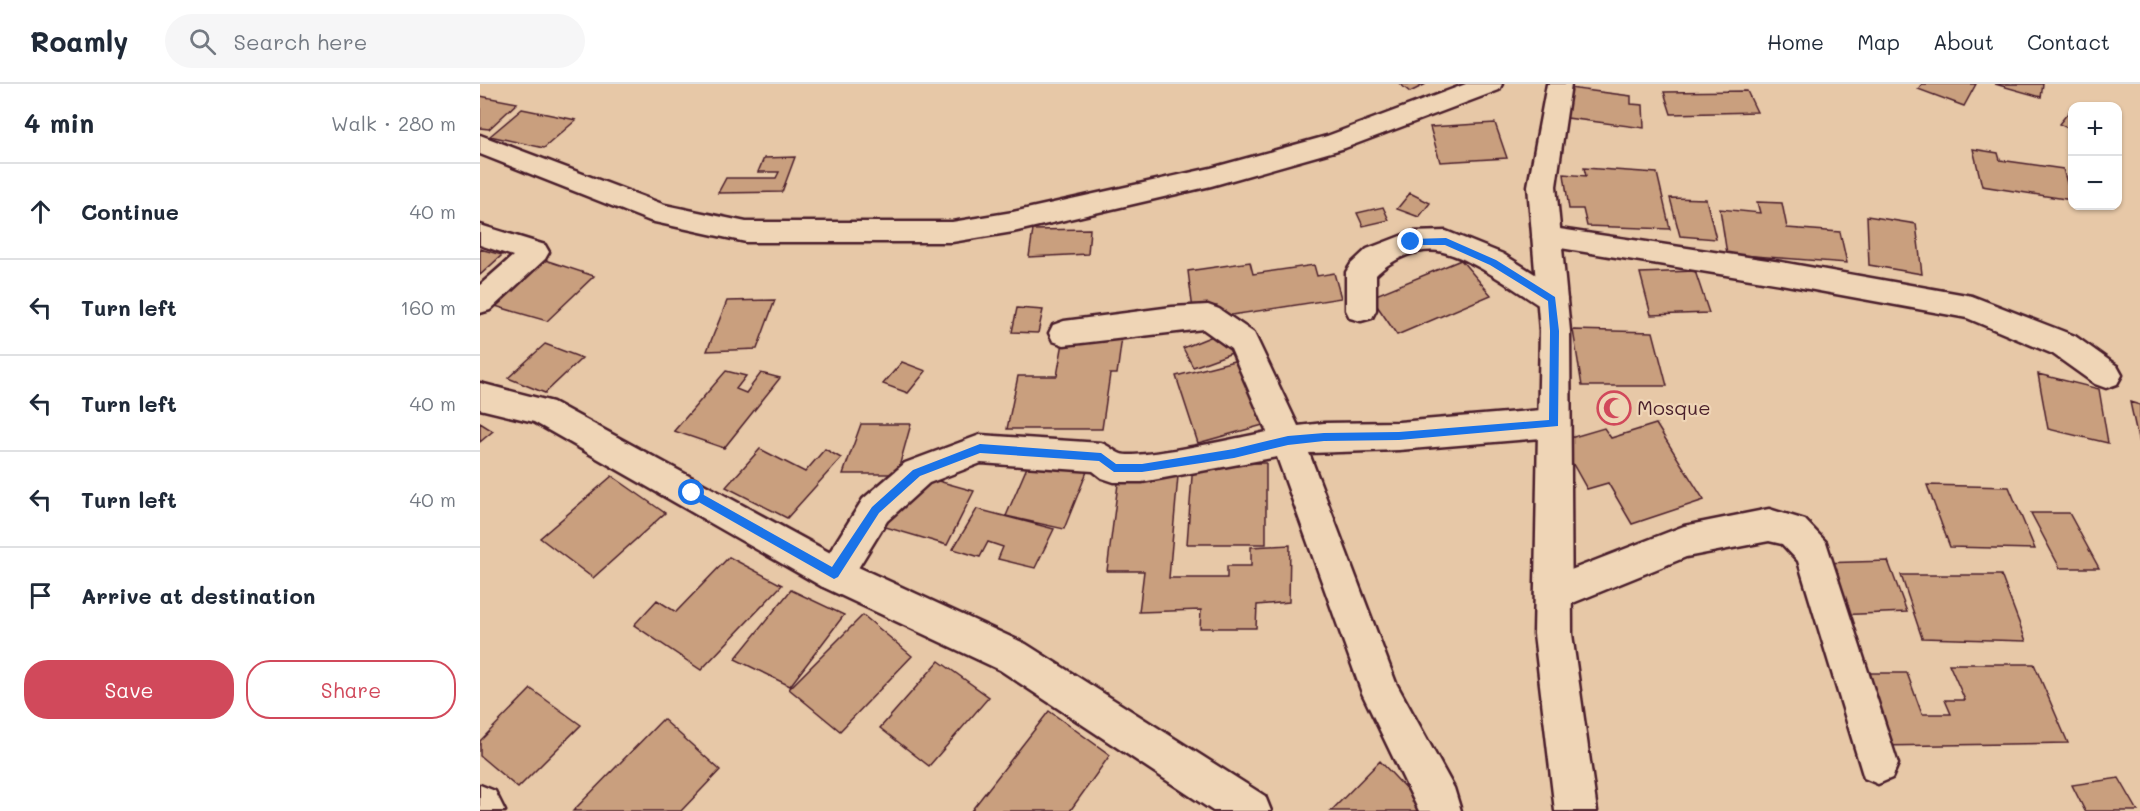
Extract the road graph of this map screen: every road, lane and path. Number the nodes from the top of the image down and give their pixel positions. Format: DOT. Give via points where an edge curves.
graph roads {
  1 [pos="1490,84"];
  2 [pos="1559,84"];
  3 [pos="480,144"];
  4 [pos="480,235"];
  5 [pos="1546,237"];
  6 [pos="1552,299"];
  7 [pos="480,302"];
  8 [pos="1361,310"];
  9 [pos="1064,333"];
  10 [pos="2106,375"];
  11 [pos="480,396"];
  12 [pos="1554,423"];
  13 [pos="1288,441"];
  14 [pos="834,574"];
  15 [pos="1553,594"];
  16 [pos="1878,764"];
  17 [pos="480,806"];
  18 [pos="484,811"];
  19 [pos="1250,811"];
  20 [pos="1440,811"];
  21 [pos="1576,811"];
  1 -- 3 [label="street" via="1336,142 1211,177 952,232 746,232 660,214"];
  2 -- 5 [label="street" via="1542,186"];
  4 -- 7 [label="street" via="535,252"];
  5 -- 6 [label="street"];
  5 -- 10 [label="street" via="1972,307 2064,345"];
  6 -- 8 [label="street" via="1493,262 1446,242 1411,242 1377,256 1361,272"];
  6 -- 12 [label="street"];
  9 -- 13 [label="street" via="1208,317 1243,341"];
  11 -- 14 [label="street" via="542,411"];
  12 -- 13 [label="street"];
  12 -- 15 [label="street"];
  13 -- 14 [label="street" via="1142,468 1114,468 1101,457 980,448 917,473 875,510"];
  13 -- 20 [label="street" via="1381,693"];
  14 -- 19 [label="street" via="1013,657"];
  15 -- 16 [label="street" via="1684,542 1769,525 1793,531 1813,552"];
  15 -- 21 [label="street" via="1553,634"];
  17 -- 18 [label="street"];
}
